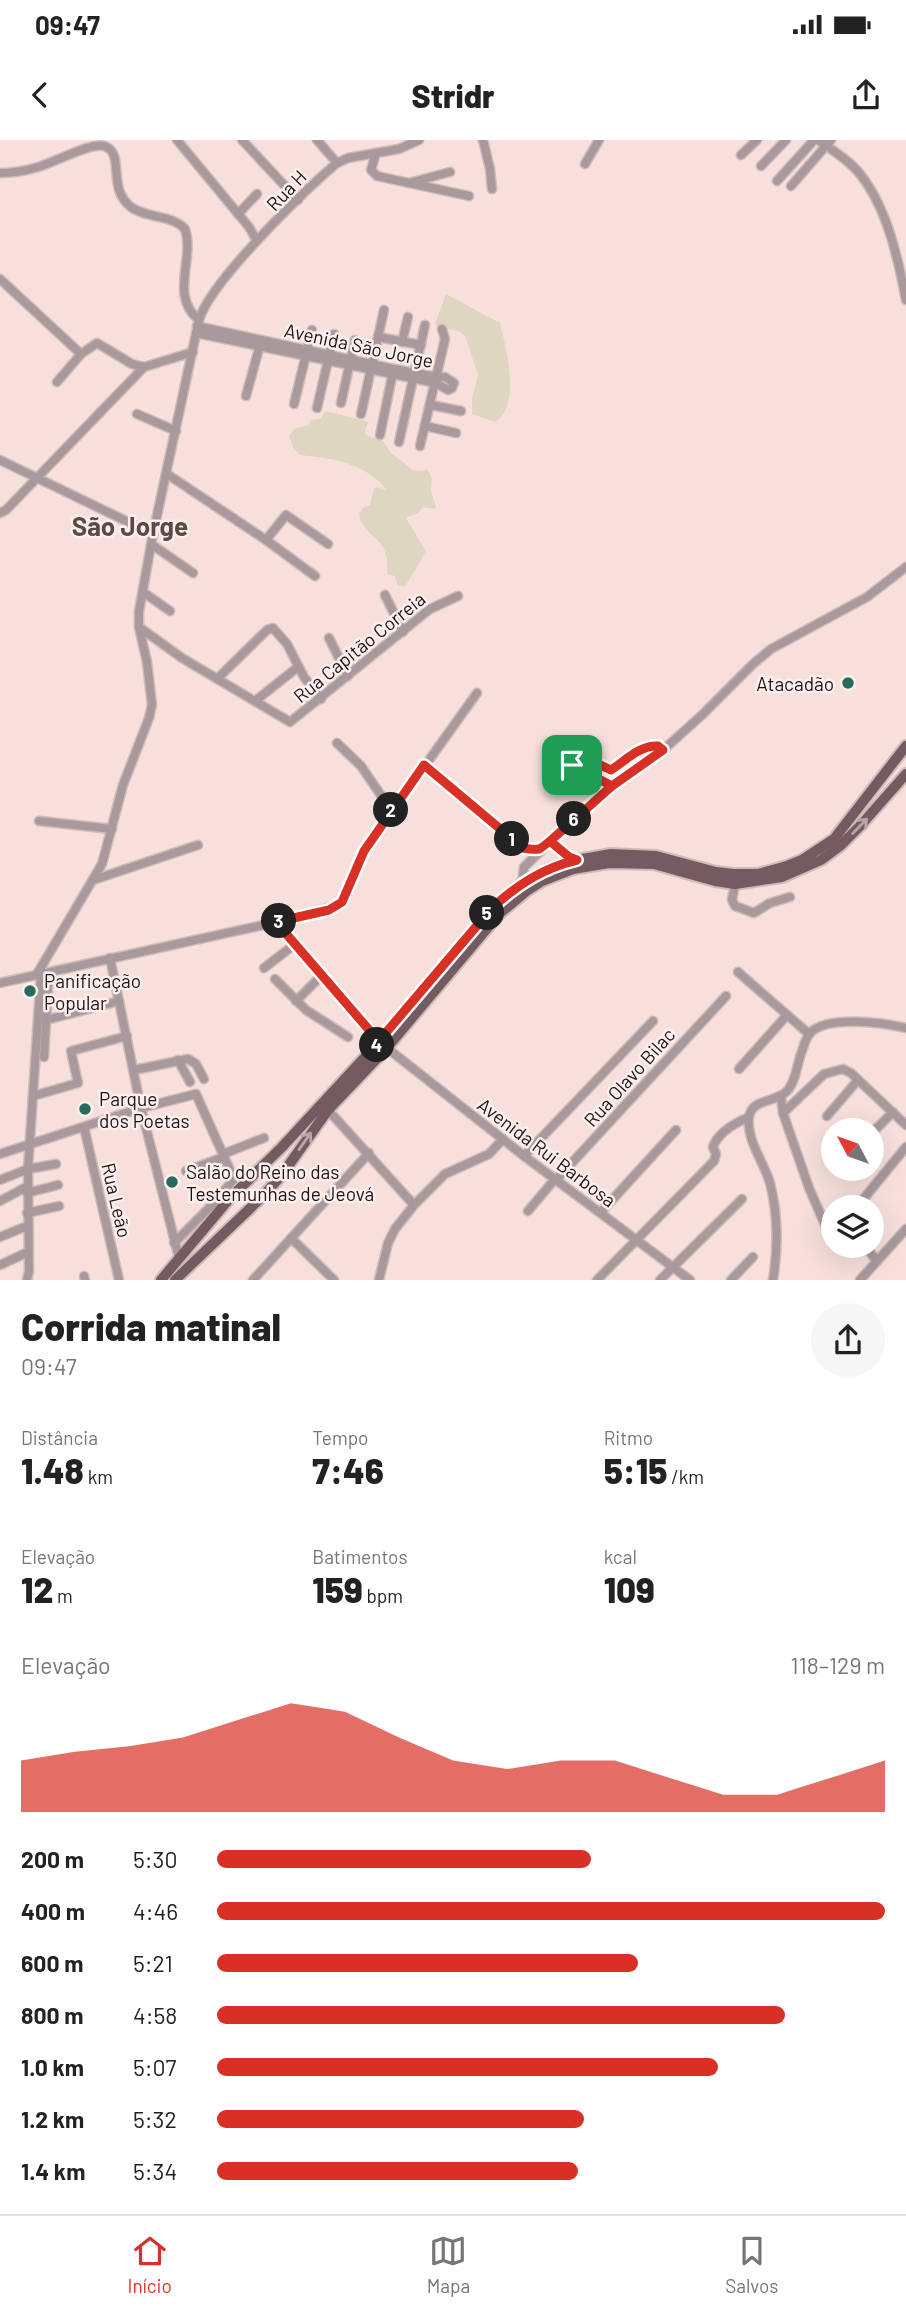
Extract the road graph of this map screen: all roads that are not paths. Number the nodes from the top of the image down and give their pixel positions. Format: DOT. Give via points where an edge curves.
graph roads {
  1 [pos="177,140"];
  2 [pos="242,140"];
  3 [pos="317,140"];
  4 [pos="419,140"];
  5 [pos="482,140"];
  6 [pos="599,140"];
  7 [pos="757,140"];
  8 [pos="786,140"];
  9 [pos="822,141"];
  10 [pos="376,153"];
  11 [pos="741,155"];
  12 [pos="337,163"];
  13 [pos="585,164"];
  14 [pos="761,166"];
  15 [pos="450,172"];
  16 [pos="0,173"];
  17 [pos="777,181"];
  18 [pos="406,184"];
  19 [pos="791,186"];
  20 [pos="492,189"];
  21 [pos="257,194"];
  22 [pos="469,196"];
  23 [pos="298,200"];
  24 [pos="238,214"];
  25 [pos="257,241"];
  26 [pos="0,279"];
  27 [pos="906,300"];
  28 [pos="188,304"];
  29 [pos="204,306"];
  30 [pos="384,310"];
  31 [pos="408,317"];
  32 [pos="198,325"];
  33 [pos="425,325"];
  34 [pos="312,330"];
  35 [pos="442,330"];
  36 [pos="334,334"];
  37 [pos="377,337"];
  38 [pos="355,340"];
  39 [pos="402,342"];
  40 [pos="257,343"];
  41 [pos="421,345"];
  42 [pos="193,352"];
  43 [pos="306,353"];
  44 [pos="81,354"];
  45 [pos="328,357"];
  46 [pos="350,362"];
  47 [pos="144,367"];
  48 [pos="371,367"];
  49 [pos="393,372"];
  50 [pos="414,376"];
  51 [pos="436,380"];
  52 [pos="57,382"];
  53 [pos="246,396"];
  54 [pos="341,403"];
  55 [pos="293,404"];
  56 [pos="430,405"];
  57 [pos="317,408"];
  58 [pos="461,411"];
  59 [pos="137,414"];
  60 [pos="361,414"];
  61 [pos="425,426"];
  62 [pos="176,431"];
  63 [pos="456,433"];
  64 [pos="380,435"];
  65 [pos="399,442"];
  66 [pos="421,446"];
  67 [pos="0,460"];
  68 [pos="167,474"];
  69 [pos="38,479"];
  70 [pos="0,513"];
  71 [pos="153,534"];
  72 [pos="266,540"];
  73 [pos="151,544"];
  74 [pos="328,544"];
  75 [pos="906,567"];
  76 [pos="193,573"];
  77 [pos="315,576"];
  78 [pos="143,592"];
  79 [pos="385,595"];
  80 [pos="458,596"];
  81 [pos="170,611"];
  82 [pos="139,627"];
  83 [pos="403,632"];
  84 [pos="329,638"];
  85 [pos="298,667"];
  86 [pos="348,676"];
  87 [pos="217,679"];
  88 [pos="477,693"];
  89 [pos="321,699"];
  90 [pos="255,701"];
  91 [pos="337,743"];
  92 [pos="906,746"];
  93 [pos="663,750"];
  94 [pos="424,765"];
  95 [pos="906,774"];
  96 [pos="612,786"];
  97 [pos="391,810"];
  98 [pos="39,821"];
  99 [pos="112,829"];
  100 [pos="550,841"];
  101 [pos="198,845"];
  102 [pos="523,848"];
  103 [pos="542,849"];
  104 [pos="577,860"];
  105 [pos="524,867"];
  106 [pos="93,880"];
  107 [pos="522,883"];
  108 [pos="736,884"];
  109 [pos="790,897"];
  110 [pos="276,922"];
  111 [pos="295,944"];
  112 [pos="110,958"];
  113 [pos="264,968"];
  114 [pos="738,972"];
  115 [pos="39,974"];
  116 [pos="322,975"];
  117 [pos="275,979"];
  118 [pos="0,983"];
  119 [pos="48,984"];
  120 [pos="726,996"];
  121 [pos="119,1001"];
  122 [pos="296,1001"];
  123 [pos="787,1015"];
  124 [pos="47,1020"];
  125 [pos="653,1021"];
  126 [pos="906,1028"];
  127 [pos="370,1031"];
  128 [pos="386,1034"];
  129 [pos="809,1034"];
  130 [pos="127,1036"];
  131 [pos="348,1037"];
  132 [pos="387,1048"];
  133 [pos="372,1049"];
  134 [pos="44,1057"];
  135 [pos="178,1060"];
  136 [pos="138,1069"];
  137 [pos="739,1069"];
  138 [pos="859,1080"];
  139 [pos="33,1096"];
  140 [pos="781,1096"];
  141 [pos="141,1108"];
  142 [pos="328,1110"];
  143 [pos="893,1112"];
  144 [pos="783,1114"];
  145 [pos="827,1116"];
  146 [pos="749,1117"];
  147 [pos="884,1121"];
  148 [pos="906,1125"];
  149 [pos="84,1128"];
  150 [pos="676,1130"];
  151 [pos="264,1138"];
  152 [pos="503,1139"];
  153 [pos="30,1143"];
  154 [pos="906,1147"];
  155 [pos="369,1153"];
  156 [pos="0,1154"];
  157 [pos="224,1155"];
  158 [pos="524,1156"];
  159 [pos="56,1164"];
  160 [pos="28,1168"];
  161 [pos="258,1170"];
  162 [pos="186,1171"];
  163 [pos="556,1179"];
  164 [pos="0,1180"];
  165 [pos="58,1185"];
  166 [pos="27,1190"];
  167 [pos="867,1195"];
  168 [pos="230,1198"];
  169 [pos="261,1198"];
  170 [pos="741,1199"];
  171 [pos="0,1200"];
  172 [pos="414,1205"];
  173 [pos="59,1206"];
  174 [pos="216,1207"];
  175 [pos="528,1211"];
  176 [pos="601,1212"];
  177 [pos="27,1213"];
  178 [pos="821,1216"];
  179 [pos="27,1226"];
  180 [pos="231,1227"];
  181 [pos="906,1230"];
  182 [pos="0,1237"];
  183 [pos="291,1238"];
  184 [pos="637,1239"];
  185 [pos="174,1243"];
  186 [pos="28,1252"];
  187 [pos="754,1256"];
  188 [pos="179,1258"];
  189 [pos="875,1258"];
  190 [pos="877,1261"];
  191 [pos="0,1265"];
  192 [pos="673,1266"];
  193 [pos="182,1277"];
  194 [pos="27,1279"];
  195 [pos="119,1279"];
  196 [pos="162,1279"];
  197 [pos="253,1279"];
  198 [pos="334,1279"];
  199 [pos="379,1279"];
  200 [pos="597,1279"];
  201 [pos="660,1279"];
  202 [pos="690,1279"];
  203 [pos="731,1279"];
  204 [pos="773,1279"];
  205 [pos="860,1279"];
  1 -- 24 [label="street"];
  2 -- 23 [label="street"];
  3 -- 12 [label="street"];
  4 -- 10 [label="street, Rua H"];
  5 -- 20 [label="street"];
  6 -- 13 [label="street"];
  7 -- 11 [label="street"];
  8 -- 14 [label="street"];
  9 -- 17 [label="street"];
  9 -- 19 [label="street"];
  9 -- 27 [label="street" via="859,173 871,193 893,244"];
  10 -- 12 [label="street, Rua H"];
  10 -- 18 [label="street" via="374,175"];
  12 -- 23 [label="street, Rua H"];
  15 -- 18 [label="street"];
  16 -- 28 [label="street" via="39,167 92,147 107,147 116,157 116,185 125,202 185,229 183,289"];
  18 -- 22 [label="street"];
  21 -- 24 [label="street"];
  23 -- 25 [label="street, Rua H"];
  24 -- 25 [label="street"];
  25 -- 29 [label="street, Rua H"];
  26 -- 44 [label="street"];
  28 -- 29 [label="street"];
  28 -- 32 [label="street"];
  28 -- 32 [label="street" via="189,316"];
  29 -- 32 [label="street, Rua H"];
  30 -- 37 [label="street"];
  31 -- 39 [label="street"];
  32 -- 40 [label="street, Avenida São Jorge"];
  32 -- 42 [label="street, Rua H"];
  33 -- 41 [label="street"];
  34 -- 43 [label="street"];
  35 -- 51 [label="street" via="445,339"];
  36 -- 45 [label="street"];
  37 -- 39 [label="street"];
  37 -- 48 [label="street"];
  38 -- 46 [label="street"];
  39 -- 41 [label="street"];
  40 -- 43 [label="street, Avenida São Jorge"];
  40 -- 53 [label="street"];
  41 -- 50 [label="street"];
  42 -- 47 [label="street"];
  42 -- 62 [label="street, Rua H"];
  43 -- 45 [label="street, Avenida São Jorge"];
  43 -- 55 [label="street"];
  44 -- 47 [label="street" via="97,343"];
  44 -- 52 [label="street"];
  45 -- 46 [label="street, Avenida São Jorge"];
  45 -- 57 [label="street"];
  46 -- 48 [label="street, Avenida São Jorge"];
  46 -- 54 [label="street"];
  47 -- 69 [label="street"];
  48 -- 49 [label="street, Avenida São Jorge"];
  48 -- 60 [label="street"];
  49 -- 50 [label="street, Avenida São Jorge"];
  49 -- 64 [label="street"];
  50 -- 51 [label="street, Avenida São Jorge"];
  50 -- 65 [label="street"];
  51 -- 56 [label="street"];
  56 -- 58 [label="street"];
  56 -- 61 [label="street"];
  59 -- 62 [label="street"];
  61 -- 63 [label="street"];
  61 -- 66 [label="street"];
  62 -- 68 [label="street, Rua H"];
  67 -- 69 [label="street"];
  68 -- 71 [label="street, Rua H"];
  68 -- 72 [label="street"];
  69 -- 70 [label="street"];
  69 -- 71 [label="street"];
  71 -- 73 [label="street, Rua H"];
  72 -- 74 [label="street" via="286,515"];
  72 -- 77 [label="street"];
  73 -- 76 [label="street"];
  73 -- 78 [label="street, Rua H"];
  75 -- 93 [label="street" via="867,597 771,649"];
  78 -- 81 [label="street"];
  78 -- 82 [label="street, Rua H"];
  79 -- 83 [label="street"];
  80 -- 83 [label="street, Rua Capitão Correia" via="435,605"];
  82 -- 87 [label="street, Rua Capitão Correia"];
  82 -- 99 [label="street, Rua H" via="152,705"];
  83 -- 86 [label="street, Rua Capitão Correia"];
  84 -- 86 [label="street"];
  85 -- 87 [label="street" via="273,628"];
  85 -- 89 [label="street"];
  85 -- 90 [label="street"];
  86 -- 89 [label="street, Rua Capitão Correia"];
  87 -- 90 [label="street, Rua Capitão Correia"];
  88 -- 94 [label="street"];
  89 -- 90 [label="street, Rua Capitão Correia" via="290,722"];
  91 -- 97 [label="street" via="361,766"];
  92 -- 104 [label="main road" via="834,839 787,866 758,874 734,874 632,853"];
  93 -- 96 [label="street"];
  93 -- 96 [label="street" via="652,746 611,770 569,751 567,759 572,765"];
  94 -- 97 [label="street"];
  94 -- 102 [label="street"];
  108 -- 95 [label="main road, one-way" via="782,877 821,860 861,825"];
  96 -- 100 [label="street"];
  97 -- 110 [label="street" via="364,851 342,902 329,910"];
  98 -- 99 [label="street"];
  99 -- 106 [label="street, Rua H"];
  100 -- 103 [label="street"];
  100 -- 104 [label="street"];
  101 -- 106 [label="street"];
  102 -- 103 [label="street"];
  102 -- 105 [label="street"];
  103 -- 105 [label="street"];
  104 -- 107 [label="main road"];
  105 -- 107 [label="street"];
  106 -- 115 [label="street, Rua H"];
  107 -- 128 [label="main road" via="492,908"];
  108 -- 109 [label="street" via="735,906 754,913"];
  108 -- 132 [label="main road" via="636,863 593,864 542,881 500,913"];
  110 -- 111 [label="street"];
  110 -- 112 [label="street"];
  111 -- 113 [label="street"];
  111 -- 116 [label="street"];
  112 -- 115 [label="street"];
  112 -- 121 [label="street"];
  114 -- 123 [label="street"];
  115 -- 118 [label="street"];
  115 -- 139 [label="street"];
  116 -- 122 [label="street"];
  116 -- 127 [label="street"];
  117 -- 122 [label="street"];
  119 -- 124 [label="street"];
  120 -- 163 [label="street, Rua Olavo Bilac"];
  121 -- 124 [label="street"];
  121 -- 130 [label="street"];
  122 -- 131 [label="street"];
  123 -- 129 [label="street"];
  123 -- 137 [label="street"];
  124 -- 134 [label="street"];
  125 -- 158 [label="street"];
  126 -- 129 [label="street" via="863,1022 822,1026"];
  127 -- 128 [label="street"];
  127 -- 133 [label="street"];
  128 -- 133 [label="main road"];
  129 -- 140 [label="street" via="791,1086"];
  130 -- 136 [label="street"];
  130 -- 139 [label="street" via="71,1051 78,1083"];
  132 -- 142 [label="main road"];
  132 -- 152 [label="street, Avenida Rui Barbosa"];
  133 -- 161 [label="main road"];
  135 -- 135 [label="street" via="189,1080 203,1076 191,1060"];
  135 -- 136 [label="street"];
  136 -- 141 [label="street"];
  138 -- 143 [label="street"];
  138 -- 144 [label="street" via="843,1069 830,1071"];
  138 -- 145 [label="street"];
  139 -- 153 [label="street"];
  140 -- 144 [label="street"];
  140 -- 146 [label="street" via="758,1104"];
  141 -- 149 [label="street"];
  141 -- 157 [label="street" via="196,1094"];
  141 -- 185 [label="street"];
  142 -- 155 [label="street"];
  169 -- 142 [label="main road, one-way"];
  143 -- 147 [label="street"];
  143 -- 148 [label="street"];
  144 -- 178 [label="street"];
  146 -- 184 [label="street" via="716,1139 714,1161"];
  146 -- 204 [label="street" via="774,1200"];
  149 -- 153 [label="street"];
  149 -- 195 [label="street, Rua Leão"];
  150 -- 176 [label="street"];
  151 -- 157 [label="street"];
  152 -- 158 [label="street, Avenida Rui Barbosa"];
  152 -- 172 [label="street" via="489,1154 445,1174"];
  153 -- 156 [label="street"];
  153 -- 160 [label="street"];
  154 -- 167 [label="street"];
  155 -- 172 [label="street"];
  155 -- 183 [label="street"];
  157 -- 162 [label="street"];
  157 -- 174 [label="street" via="234,1180"];
  158 -- 163 [label="street, Avenida Rui Barbosa"];
  159 -- 160 [label="street"];
  160 -- 164 [label="street"];
  160 -- 166 [label="street"];
  161 -- 168 [label="main road"];
  161 -- 169 [label="main road" via="246,1191 251,1198"];
  163 -- 175 [label="street, Rua Olavo Bilac"];
  163 -- 176 [label="street, Avenida Rui Barbosa"];
  165 -- 166 [label="street"];
  166 -- 171 [label="street"];
  166 -- 177 [label="street"];
  168 -- 174 [label="main road"];
  168 -- 180 [label="main road" via="240,1199 244,1205"];
  169 -- 180 [label="main road"];
  170 -- 192 [label="street"];
  172 -- 199 [label="street" via="388,1243"];
  173 -- 177 [label="street"];
  174 -- 185 [label="street"];
  174 -- 188 [label="main road"];
  176 -- 184 [label="street, Avenida Rui Barbosa"];
  177 -- 179 [label="street"];
  179 -- 182 [label="street"];
  179 -- 186 [label="street"];
  180 -- 193 [label="main road"];
  181 -- 190 [label="street"];
  183 -- 197 [label="street"];
  183 -- 198 [label="street"];
  184 -- 192 [label="street, Avenida Rui Barbosa"];
  184 -- 200 [label="street"];
  185 -- 188 [label="street"];
  186 -- 191 [label="street"];
  186 -- 194 [label="street"];
  187 -- 203 [label="street"];
  188 -- 196 [label="main road"];
  189 -- 190 [label="street"];
  190 -- 205 [label="street"];
  192 -- 201 [label="street"];
  192 -- 202 [label="street, Avenida Rui Barbosa"];
}
